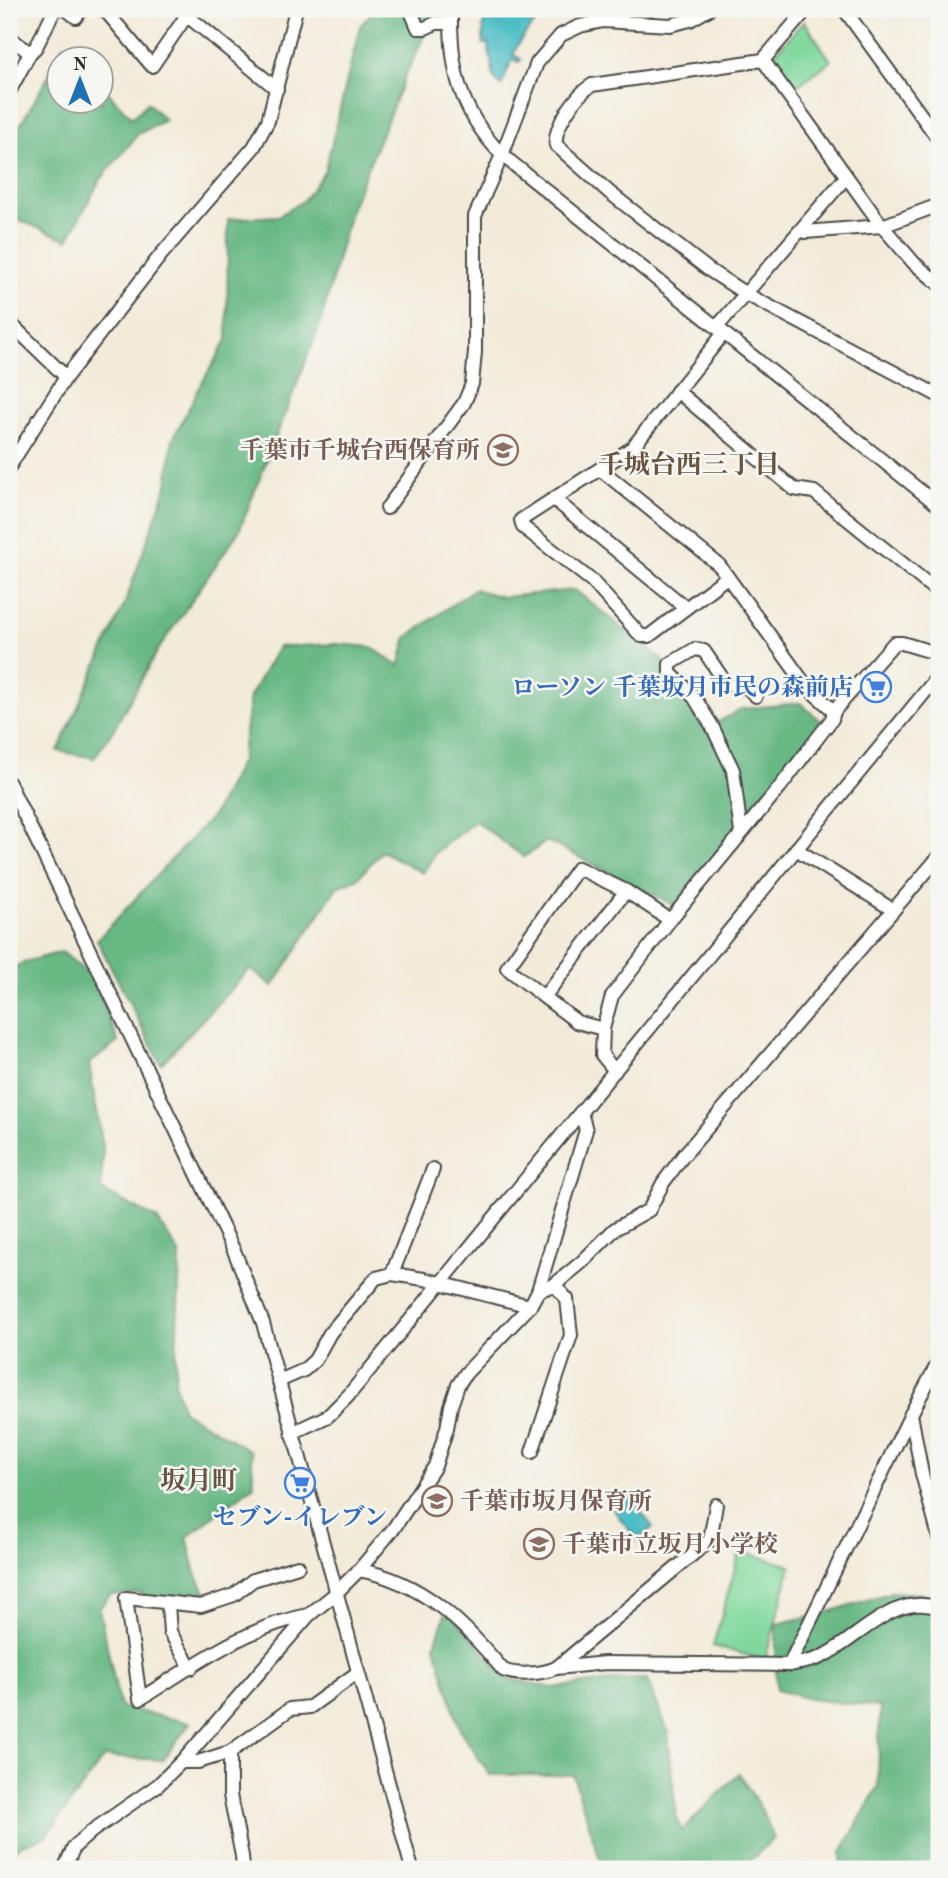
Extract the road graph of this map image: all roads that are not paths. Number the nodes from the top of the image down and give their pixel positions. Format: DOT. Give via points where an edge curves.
graph roads {
  1 [pos="55,9"];
  2 [pos="66,9"];
  3 [pos="82,9"];
  4 [pos="104,9"];
  5 [pos="283,9"];
  6 [pos="410,9"];
  7 [pos="451,9"];
  8 [pos="709,9"];
  9 [pos="807,9"];
  10 [pos="844,9"];
  11 [pos="183,12"];
  12 [pos="295,13"];
  13 [pos="451,23"];
  14 [pos="9,37"];
  15 [pos="30,53"];
  16 [pos="763,60"];
  17 [pos="277,89"];
  18 [pos="9,92"];
  19 [pos="939,140"];
  20 [pos="502,155"];
  21 [pos="846,177"];
  22 [pos="939,205"];
  23 [pos="882,226"];
  24 [pos="802,229"];
  25 [pos="936,278"];
  26 [pos="746,293"];
  27 [pos="9,322"];
  28 [pos="721,330"];
  29 [pos="66,377"];
  30 [pos="677,391"];
  31 [pos="939,396"];
  32 [pos="9,467"];
  33 [pos="600,469"];
  34 [pos="554,499"];
  35 [pos="939,506"];
  36 [pos="387,508"];
  37 [pos="726,577"];
  38 [pos="939,587"];
  39 [pos="686,608"];
  40 [pos="939,654"];
  41 [pos="939,675"];
  42 [pos="756,696"];
  43 [pos="834,711"];
  44 [pos="9,783"];
  45 [pos="741,832"];
  46 [pos="796,849"];
  47 [pos="939,861"];
  48 [pos="626,891"];
  49 [pos="893,910"];
  50 [pos="670,920"];
  51 [pos="544,997"];
  52 [pos="603,1029"];
  53 [pos="615,1071"];
  54 [pos="581,1113"];
  55 [pos="433,1169"];
  56 [pos="392,1274"];
  57 [pos="440,1285"];
  58 [pos="554,1285"];
  59 [pos="538,1291"];
  60 [pos="530,1306"];
  61 [pos="939,1361"];
  62 [pos="279,1381"];
  63 [pos="911,1414"];
  64 [pos="292,1433"];
  65 [pos="532,1452"];
  66 [pos="716,1505"];
  67 [pos="939,1537"];
  68 [pos="298,1566"];
  69 [pos="359,1570"];
  70 [pos="335,1594"];
  71 [pos="168,1604"];
  72 [pos="939,1608"];
  73 [pos="309,1615"];
  74 [pos="789,1665"];
  75 [pos="191,1668"];
  76 [pos="556,1668"];
  77 [pos="357,1673"];
  78 [pos="230,1752"];
  79 [pos="181,1762"];
  80 [pos="64,1869"];
  81 [pos="243,1869"];
  82 [pos="412,1869"];
  1 -- 15 [label="street"];
  2 -- 3 [label="street" via="76,17"];
  4 -- 11 [label="street" via="152,66"];
  5 -- 12 [label="street"];
  6 -- 13 [label="street" via="418,28"];
  7 -- 13 [label="street"];
  8 -- 20 [label="street" via="670,25 603,21 561,35 537,63"];
  9 -- 16 [label="street"];
  10 -- 19 [label="street"];
  11 -- 17 [label="street"];
  12 -- 17 [label="street"];
  13 -- 20 [label="street" via="457,84 470,113"];
  14 -- 15 [label="street"];
  15 -- 18 [label="street"];
  16 -- 21 [label="street"];
  16 -- 26 [label="street" via="592,85 558,126 555,138 566,156 610,193"];
  17 -- 29 [label="street" via="254,147 160,256"];
  20 -- 28 [label="street"];
  20 -- 36 [label="street" via="475,216 472,384 464,402"];
  21 -- 23 [label="street"];
  21 -- 24 [label="street"];
  22 -- 23 [label="street"];
  23 -- 24 [label="street"];
  23 -- 25 [label="street" via="914,263"];
  24 -- 26 [label="street"];
  26 -- 28 [label="street"];
  26 -- 31 [label="street"];
  27 -- 29 [label="street"];
  28 -- 30 [label="street"];
  28 -- 35 [label="street"];
  29 -- 32 [label="street"];
  30 -- 33 [label="street" via="632,448"];
  30 -- 38 [label="street" via="794,489 814,492 934,589"];
  33 -- 34 [label="street"];
  33 -- 37 [label="street" via="719,565"];
  34 -- 39 [label="street"];
  34 -- 39 [label="street" via="522,520 523,527 592,581 641,636 649,636"];
  37 -- 39 [label="street"];
  37 -- 43 [label="street" via="807,687"];
  40 -- 43 [label="street" via="894,643"];
  41 -- 46 [label="street"];
  42 -- 45 [label="street" via="747,687 726,685 704,651 695,649 670,664 670,673 694,697 733,770"];
  43 -- 45 [label="street" via="795,768"];
  44 -- 62 [label="street" via="235,1253 263,1323"];
  45 -- 50 [label="street"];
  46 -- 49 [label="street"];
  46 -- 53 [label="street"];
  47 -- 49 [label="street"];
  48 -- 50 [label="street"];
  48 -- 51 [label="street"];
  48 -- 51 [label="street" via="578,868 507,968"];
  49 -- 58 [label="street" via="683,1156 649,1210 615,1229"];
  50 -- 52 [label="street" via="612,996"];
  51 -- 52 [label="street" via="577,1022"];
  52 -- 53 [label="street" via="602,1055"];
  53 -- 54 [label="street"];
  54 -- 57 [label="street"];
  54 -- 59 [label="street" via="586,1130"];
  55 -- 56 [label="street"];
  56 -- 57 [label="street"];
  56 -- 62 [label="street" via="376,1278 315,1360"];
  57 -- 60 [label="street"];
  57 -- 64 [label="street" via="348,1396 328,1416"];
  58 -- 59 [label="street"];
  58 -- 65 [label="street" via="567,1298 571,1335"];
  59 -- 60 [label="street"];
  60 -- 69 [label="street" via="458,1385 435,1466"];
  61 -- 63 [label="street"];
  62 -- 64 [label="street"];
  63 -- 67 [label="street"];
  63 -- 74 [label="street"];
  64 -- 70 [label="street"];
  66 -- 76 [label="street" via="710,1540"];
  68 -- 71 [label="street" via="253,1580 234,1595 201,1606"];
  69 -- 70 [label="street"];
  69 -- 76 [label="street" via="380,1574 436,1602 503,1670 521,1673"];
  70 -- 73 [label="street"];
  70 -- 77 [label="street"];
  71 -- 75 [label="street" via="170,1632"];
  71 -- 75 [label="street" via="126,1598 140,1699"];
  72 -- 74 [label="street" via="904,1608 818,1659"];
  73 -- 75 [label="street" via="263,1628"];
  73 -- 79 [label="street"];
  74 -- 76 [label="street" via="605,1663"];
  77 -- 78 [label="street" via="310,1707 290,1709"];
  77 -- 82 [label="street"];
  78 -- 79 [label="street"];
  78 -- 81 [label="street" via="230,1795"];
  79 -- 80 [label="street" via="158,1785 74,1847"];
}
